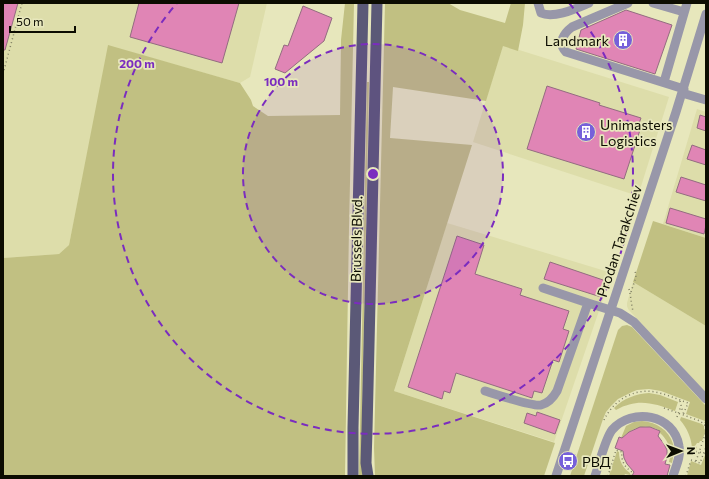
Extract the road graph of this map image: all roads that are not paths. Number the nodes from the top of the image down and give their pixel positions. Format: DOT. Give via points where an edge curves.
graph roads {
  1 [pos="364,3"];
  2 [pos="377,3"];
  3 [pos="538,3"];
  4 [pos="628,3"];
  5 [pos="653,3"];
  6 [pos="583,4"];
  7 [pos="564,7"];
  8 [pos="686,8"];
  9 [pos="706,14"];
  10 [pos="664,82"];
  11 [pos="683,91"];
  12 [pos="706,100"];
  13 [pos="543,288"];
  14 [pos="588,303"];
  15 [pos="611,310"];
  16 [pos="485,391"];
  17 [pos="706,399"];
  18 [pos="353,476"];
  19 [pos="368,476"];
  20 [pos="556,476"];
  21 [pos="595,476"];
  22 [pos="673,476"];
  1 -- 18 [label="main road, Brussels Blvd."];
  2 -- 19 [label="main road, Brussels Blvd." via="366,462"];
  3 -- 7 [label="street" via="541,13 546,15 552,15"];
  4 -- 10 [label="street" via="572,27 562,39 563,47 566,52"];
  5 -- 8 [label="street"];
  6 -- 7 [label="street"];
  8 -- 10 [label="street"];
  9 -- 11 [label="street, Prodan Tarakchiev"];
  10 -- 11 [label="street"];
  11 -- 12 [label="street"];
  11 -- 15 [label="street, Prodan Tarakchiev"];
  13 -- 14 [label="street"];
  14 -- 15 [label="street"];
  14 -- 16 [label="street" via="557,391 548,403 539,406"];
  15 -- 17 [label="street" via="634,322"];
  15 -- 20 [label="street, Prodan Tarakchiev"];
  21 -- 22 [label="street" via="611,432 624,421 642,416 662,422 676,436 679,457"];
}
